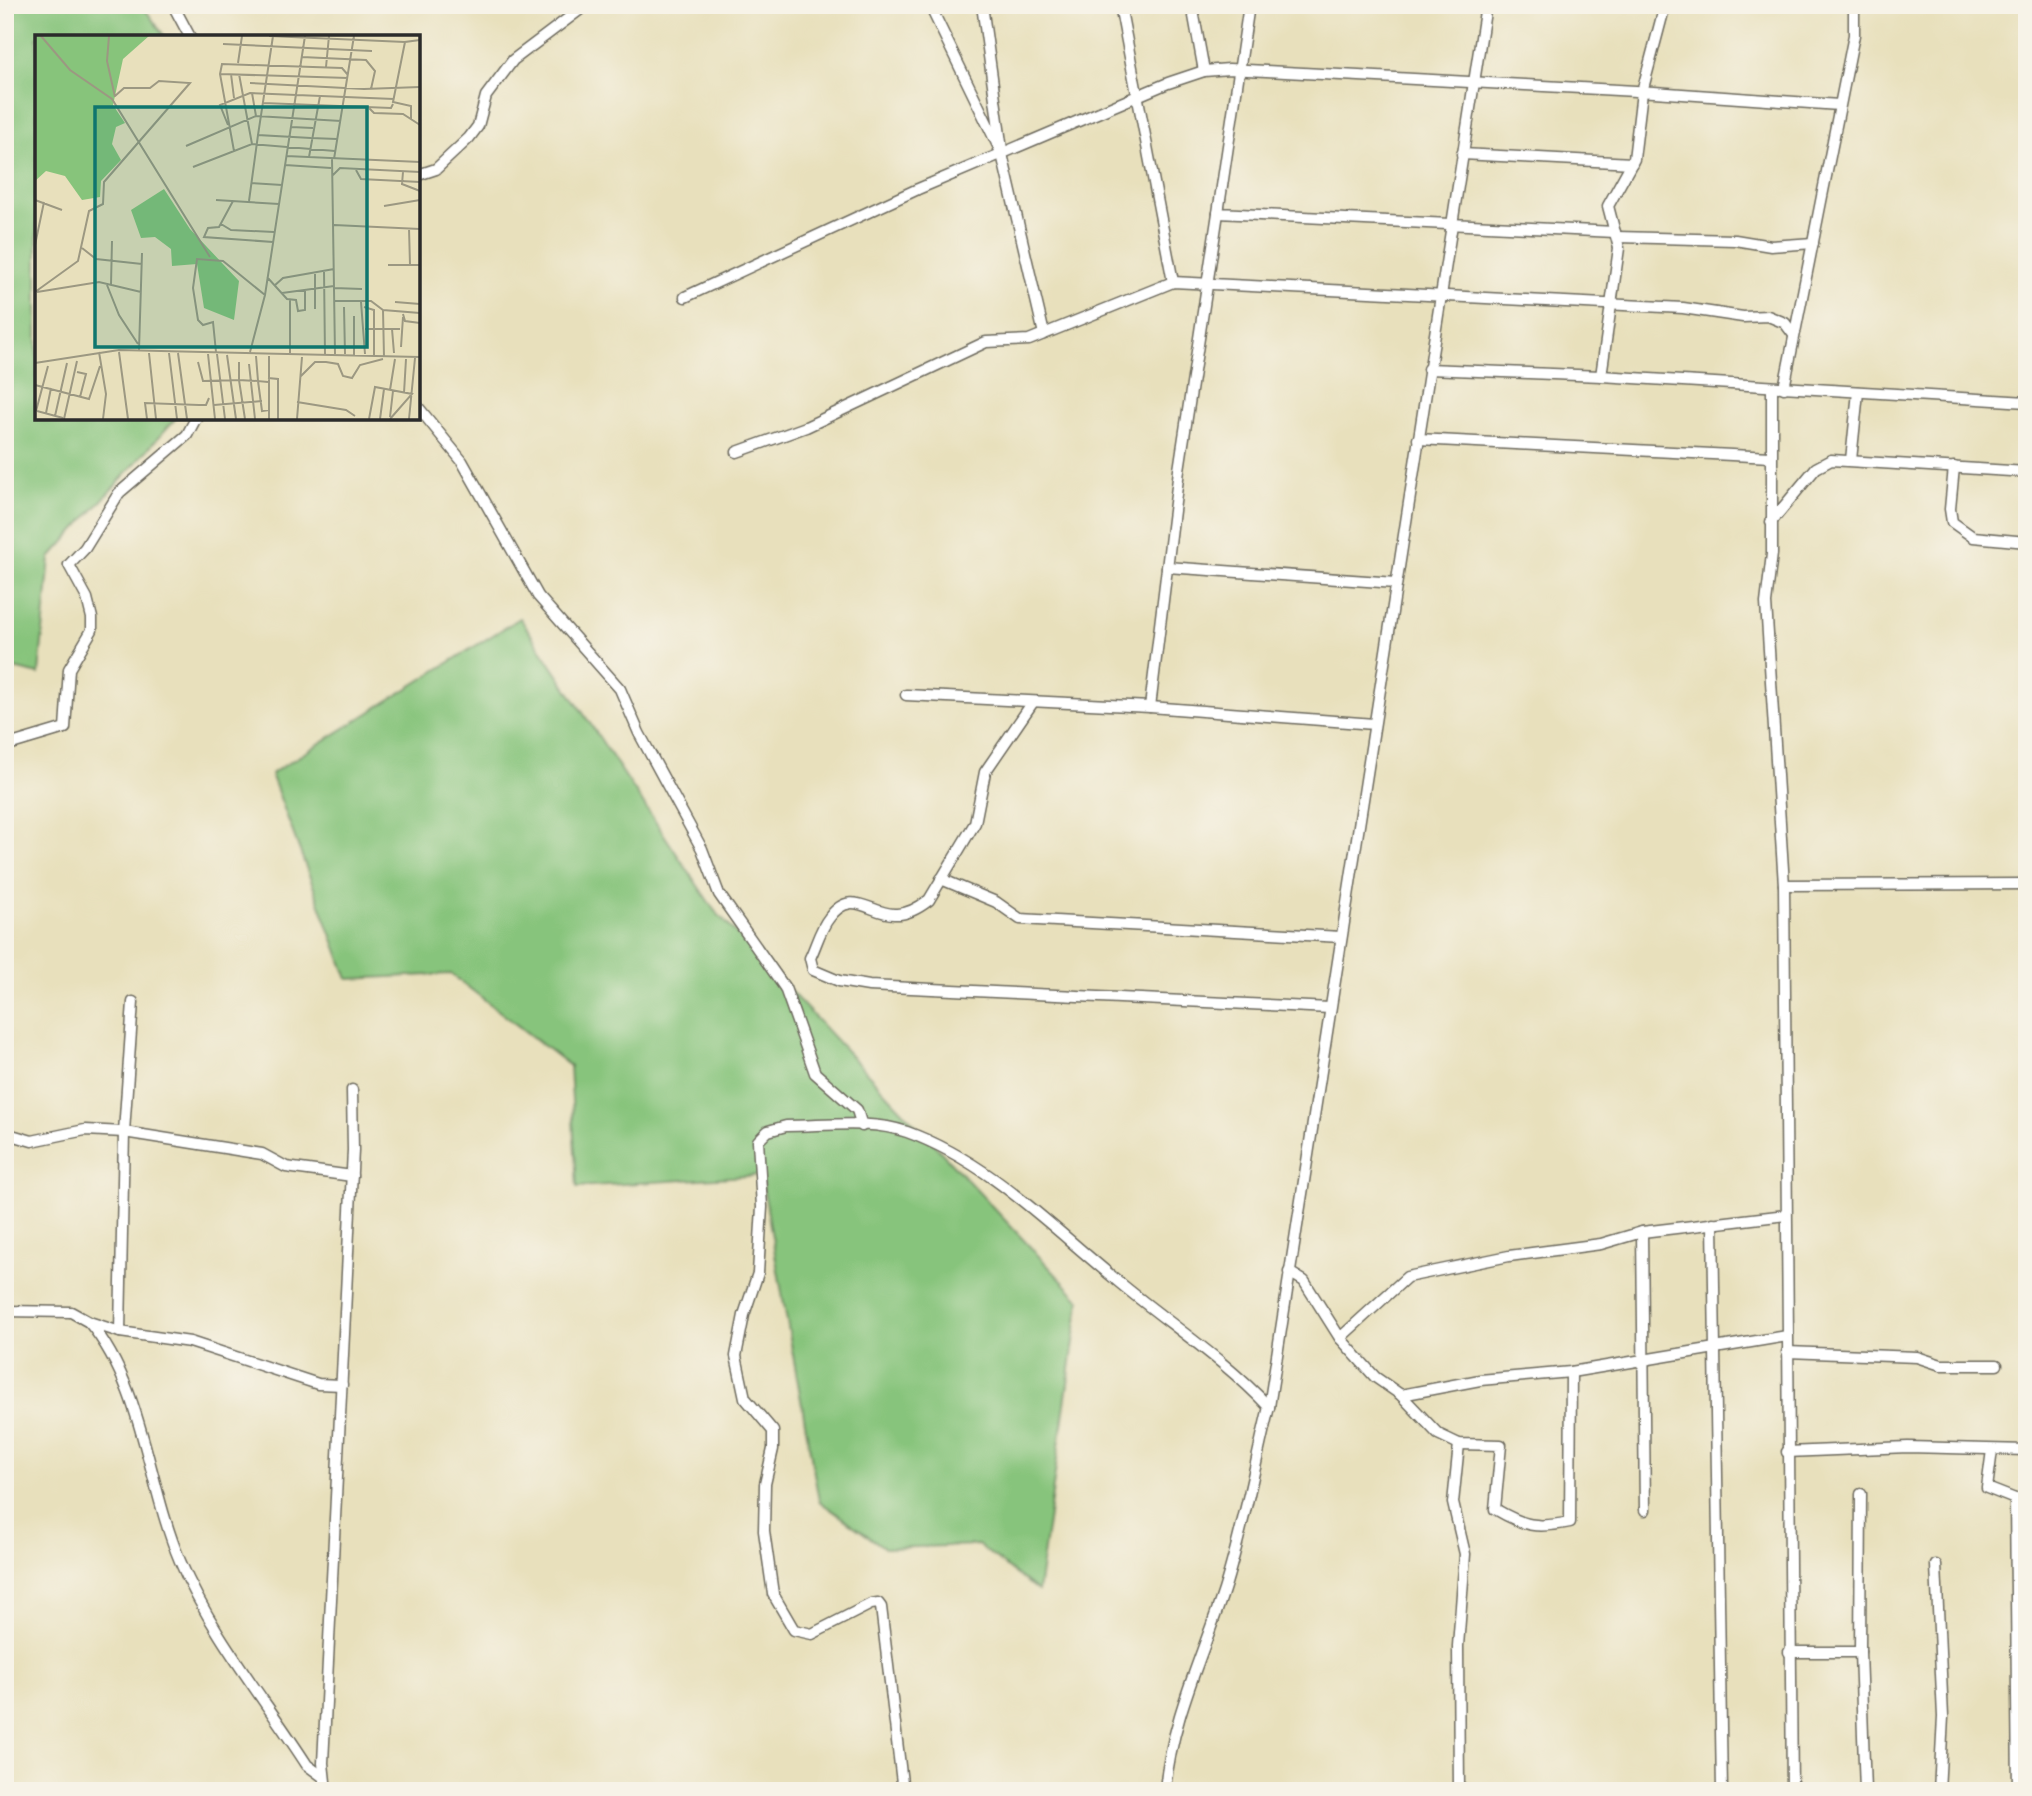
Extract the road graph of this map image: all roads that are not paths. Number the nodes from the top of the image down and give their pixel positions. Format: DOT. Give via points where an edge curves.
graph roads {
  1 [pos="173,5"];
  2 [pos="586,5"];
  3 [pos="933,5"];
  4 [pos="982,5"];
  5 [pos="1120,5"];
  6 [pos="1192,5"];
  7 [pos="1249,5"];
  8 [pos="1486,5"];
  9 [pos="1665,5"];
  10 [pos="1854,5"];
  11 [pos="2006,5"];
  12 [pos="2027,6"];
  13 [pos="190,35"];
  14 [pos="1238,70"];
  15 [pos="1204,71"];
  16 [pos="1474,84"];
  17 [pos="1642,92"];
  18 [pos="1138,96"];
  19 [pos="1839,105"];
  20 [pos="1462,153"];
  21 [pos="1002,154"];
  22 [pos="1632,163"];
  23 [pos="420,174"];
  24 [pos="1218,213"];
  25 [pos="1451,224"];
  26 [pos="1616,234"];
  27 [pos="1812,243"];
  28 [pos="1173,282"];
  29 [pos="1209,285"];
  30 [pos="1440,294"];
  31 [pos="685,297"];
  32 [pos="1610,305"];
  33 [pos="1044,334"];
  34 [pos="1794,335"];
  35 [pos="1429,369"];
  36 [pos="1601,376"];
  37 [pos="1778,387"];
  38 [pos="1858,392"];
  39 [pos="2027,402"];
  40 [pos="420,410"];
  41 [pos="194,420"];
  42 [pos="1418,439"];
  43 [pos="737,452"];
  44 [pos="1771,457"];
  45 [pos="1851,460"];
  46 [pos="1954,467"];
  47 [pos="2027,472"];
  48 [pos="1772,522"];
  49 [pos="2027,542"];
  50 [pos="1167,567"];
  51 [pos="1396,583"];
  52 [pos="906,695"];
  53 [pos="1033,702"];
  54 [pos="1150,707"];
  55 [pos="1374,724"];
  56 [pos="5,746"];
  57 [pos="941,879"];
  58 [pos="2027,884"];
  59 [pos="1784,885"];
  60 [pos="1341,937"];
  61 [pos="133,1002"];
  62 [pos="1330,1008"];
  63 [pos="352,1090"];
  64 [pos="862,1126"];
  65 [pos="124,1132"];
  66 [pos="5,1133"];
  67 [pos="352,1175"];
  68 [pos="1786,1215"];
  69 [pos="1713,1223"];
  70 [pos="1642,1231"];
  71 [pos="1289,1272"];
  72 [pos="5,1311"];
  73 [pos="89,1322"];
  74 [pos="120,1332"];
  75 [pos="1787,1336"];
  76 [pos="1340,1338"];
  77 [pos="1716,1348"];
  78 [pos="1787,1352"];
  79 [pos="1642,1360"];
  80 [pos="1997,1365"];
  81 [pos="1571,1372"];
  82 [pos="342,1385"];
  83 [pos="1401,1395"];
  84 [pos="1269,1407"];
  85 [pos="1459,1444"];
  86 [pos="1992,1450"];
  87 [pos="2027,1450"];
  88 [pos="1787,1452"];
  89 [pos="1861,1494"];
  90 [pos="2015,1499"];
  91 [pos="2027,1502"];
  92 [pos="1645,1510"];
  93 [pos="1936,1565"];
  94 [pos="1788,1652"];
  95 [pos="1860,1652"];
  96 [pos="2022,1659"];
  97 [pos="322,1776"];
  98 [pos="326,1791"];
  99 [pos="903,1791"];
  100 [pos="1165,1791"];
  101 [pos="1459,1791"];
  102 [pos="1722,1791"];
  103 [pos="1792,1791"];
  104 [pos="1865,1791"];
  105 [pos="1939,1791"];
  106 [pos="2018,1791"];
  1 -- 13 [label="street"];
  2 -- 23 [label="street" via="513,60 486,96 478,126 469,138 436,169"];
  3 -- 21 [label="street"];
  4 -- 21 [label="street"];
  5 -- 18 [label="street"];
  6 -- 15 [label="street"];
  7 -- 14 [label="street"];
  8 -- 16 [label="street"];
  9 -- 17 [label="street"];
  10 -- 19 [label="street" via="1854,35"];
  11 -- 12 [label="street"];
  14 -- 15 [label="street"];
  14 -- 16 [label="street"];
  14 -- 24 [label="street"];
  15 -- 18 [label="street"];
  16 -- 17 [label="street"];
  16 -- 20 [label="street"];
  17 -- 19 [label="street"];
  17 -- 22 [label="street"];
  18 -- 21 [label="street"];
  18 -- 28 [label="street"];
  19 -- 27 [label="street"];
  20 -- 22 [label="street"];
  20 -- 25 [label="street"];
  21 -- 31 [label="street"];
  21 -- 33 [label="street"];
  22 -- 26 [label="street" via="1608,206"];
  24 -- 25 [label="street"];
  24 -- 29 [label="street"];
  25 -- 26 [label="street"];
  25 -- 30 [label="street"];
  26 -- 27 [label="street" via="1763,245"];
  26 -- 32 [label="street" via="1619,248"];
  27 -- 34 [label="street"];
  28 -- 29 [label="street"];
  28 -- 33 [label="street"];
  29 -- 30 [label="street"];
  29 -- 50 [label="street"];
  30 -- 32 [label="street"];
  30 -- 35 [label="street"];
  32 -- 34 [label="street" via="1768,316 1785,323"];
  32 -- 36 [label="street"];
  33 -- 43 [label="street" via="1029,340 986,342 806,427"];
  34 -- 37 [label="street"];
  35 -- 36 [label="street"];
  35 -- 42 [label="street"];
  36 -- 37 [label="street"];
  37 -- 38 [label="street"];
  37 -- 44 [label="street"];
  38 -- 39 [label="street"];
  38 -- 45 [label="street"];
  40 -- 64 [label="street" via="461,461 538,596 620,689 702,849 719,894 785,988 815,1073 857,1110"];
  41 -- 56 [label="street" via="187,435 119,493 85,548 70,560 87,598 92,630 69,669 65,728"];
  42 -- 44 [label="street"];
  42 -- 51 [label="street"];
  44 -- 48 [label="street"];
  45 -- 46 [label="street"];
  45 -- 48 [label="street" via="1831,460 1816,468"];
  46 -- 47 [label="street"];
  46 -- 49 [label="street" via="1952,522 1973,537"];
  48 -- 59 [label="street" via="1767,625"];
  50 -- 51 [label="street"];
  50 -- 54 [label="street"];
  51 -- 55 [label="street"];
  52 -- 53 [label="street"];
  53 -- 54 [label="street"];
  53 -- 57 [label="street" via="985,772 975,823"];
  54 -- 55 [label="street"];
  55 -- 60 [label="street"];
  57 -- 60 [label="street" via="996,902 1020,919"];
  57 -- 62 [label="street" via="921,907 899,914 864,903 834,913 810,958 813,970 869,986"];
  58 -- 59 [label="street"];
  59 -- 68 [label="street"];
  60 -- 62 [label="street"];
  61 -- 65 [label="street"];
  62 -- 71 [label="street"];
  63 -- 67 [label="street"];
  64 -- 84 [label="street" via="905,1132 958,1156 1011,1191 1116,1280 1214,1354"];
  64 -- 99 [label="street" via="774,1127 758,1141 762,1207 758,1273 736,1356 744,1398 773,1431 764,1531 773,1594 794,1630 811,1634 871,1604 881,1607"];
  65 -- 66 [label="street" via="86,1130 32,1141"];
  65 -- 67 [label="street" via="262,1154 303,1171"];
  65 -- 74 [label="street"];
  67 -- 82 [label="street"];
  68 -- 69 [label="street"];
  68 -- 75 [label="street"];
  69 -- 70 [label="street"];
  69 -- 77 [label="street"];
  70 -- 76 [label="street" via="1601,1244 1509,1256 1407,1277"];
  70 -- 79 [label="street"];
  71 -- 76 [label="street" via="1304,1281"];
  71 -- 84 [label="street"];
  72 -- 73 [label="street" via="71,1312"];
  73 -- 74 [label="street"];
  73 -- 97 [label="street" via="116,1363 180,1560 197,1594 307,1765"];
  74 -- 82 [label="street" via="190,1342 318,1384"];
  75 -- 77 [label="street"];
  75 -- 78 [label="street"];
  76 -- 83 [label="street" via="1375,1377"];
  77 -- 79 [label="street"];
  77 -- 102 [label="street"];
  78 -- 80 [label="street"];
  78 -- 88 [label="street"];
  79 -- 81 [label="street"];
  79 -- 92 [label="street"];
  81 -- 83 [label="street" via="1480,1380"];
  81 -- 85 [label="street" via="1570,1521 1522,1525 1495,1509 1501,1445"];
  82 -- 97 [label="street"];
  83 -- 85 [label="street" via="1438,1434"];
  84 -- 100 [label="street" via="1224,1588 1173,1740"];
  85 -- 101 [label="street" via="1453,1503 1465,1554 1458,1647"];
  86 -- 87 [label="street"];
  86 -- 88 [label="street" via="1908,1447"];
  86 -- 90 [label="street" via="1987,1488"];
  88 -- 94 [label="street" via="1791,1526"];
  89 -- 95 [label="street"];
  90 -- 91 [label="street"];
  90 -- 96 [label="street"];
  93 -- 105 [label="street" via="1943,1717"];
  94 -- 95 [label="street"];
  94 -- 103 [label="street"];
  95 -- 104 [label="street"];
  96 -- 106 [label="street"];
  97 -- 98 [label="street"];
}
